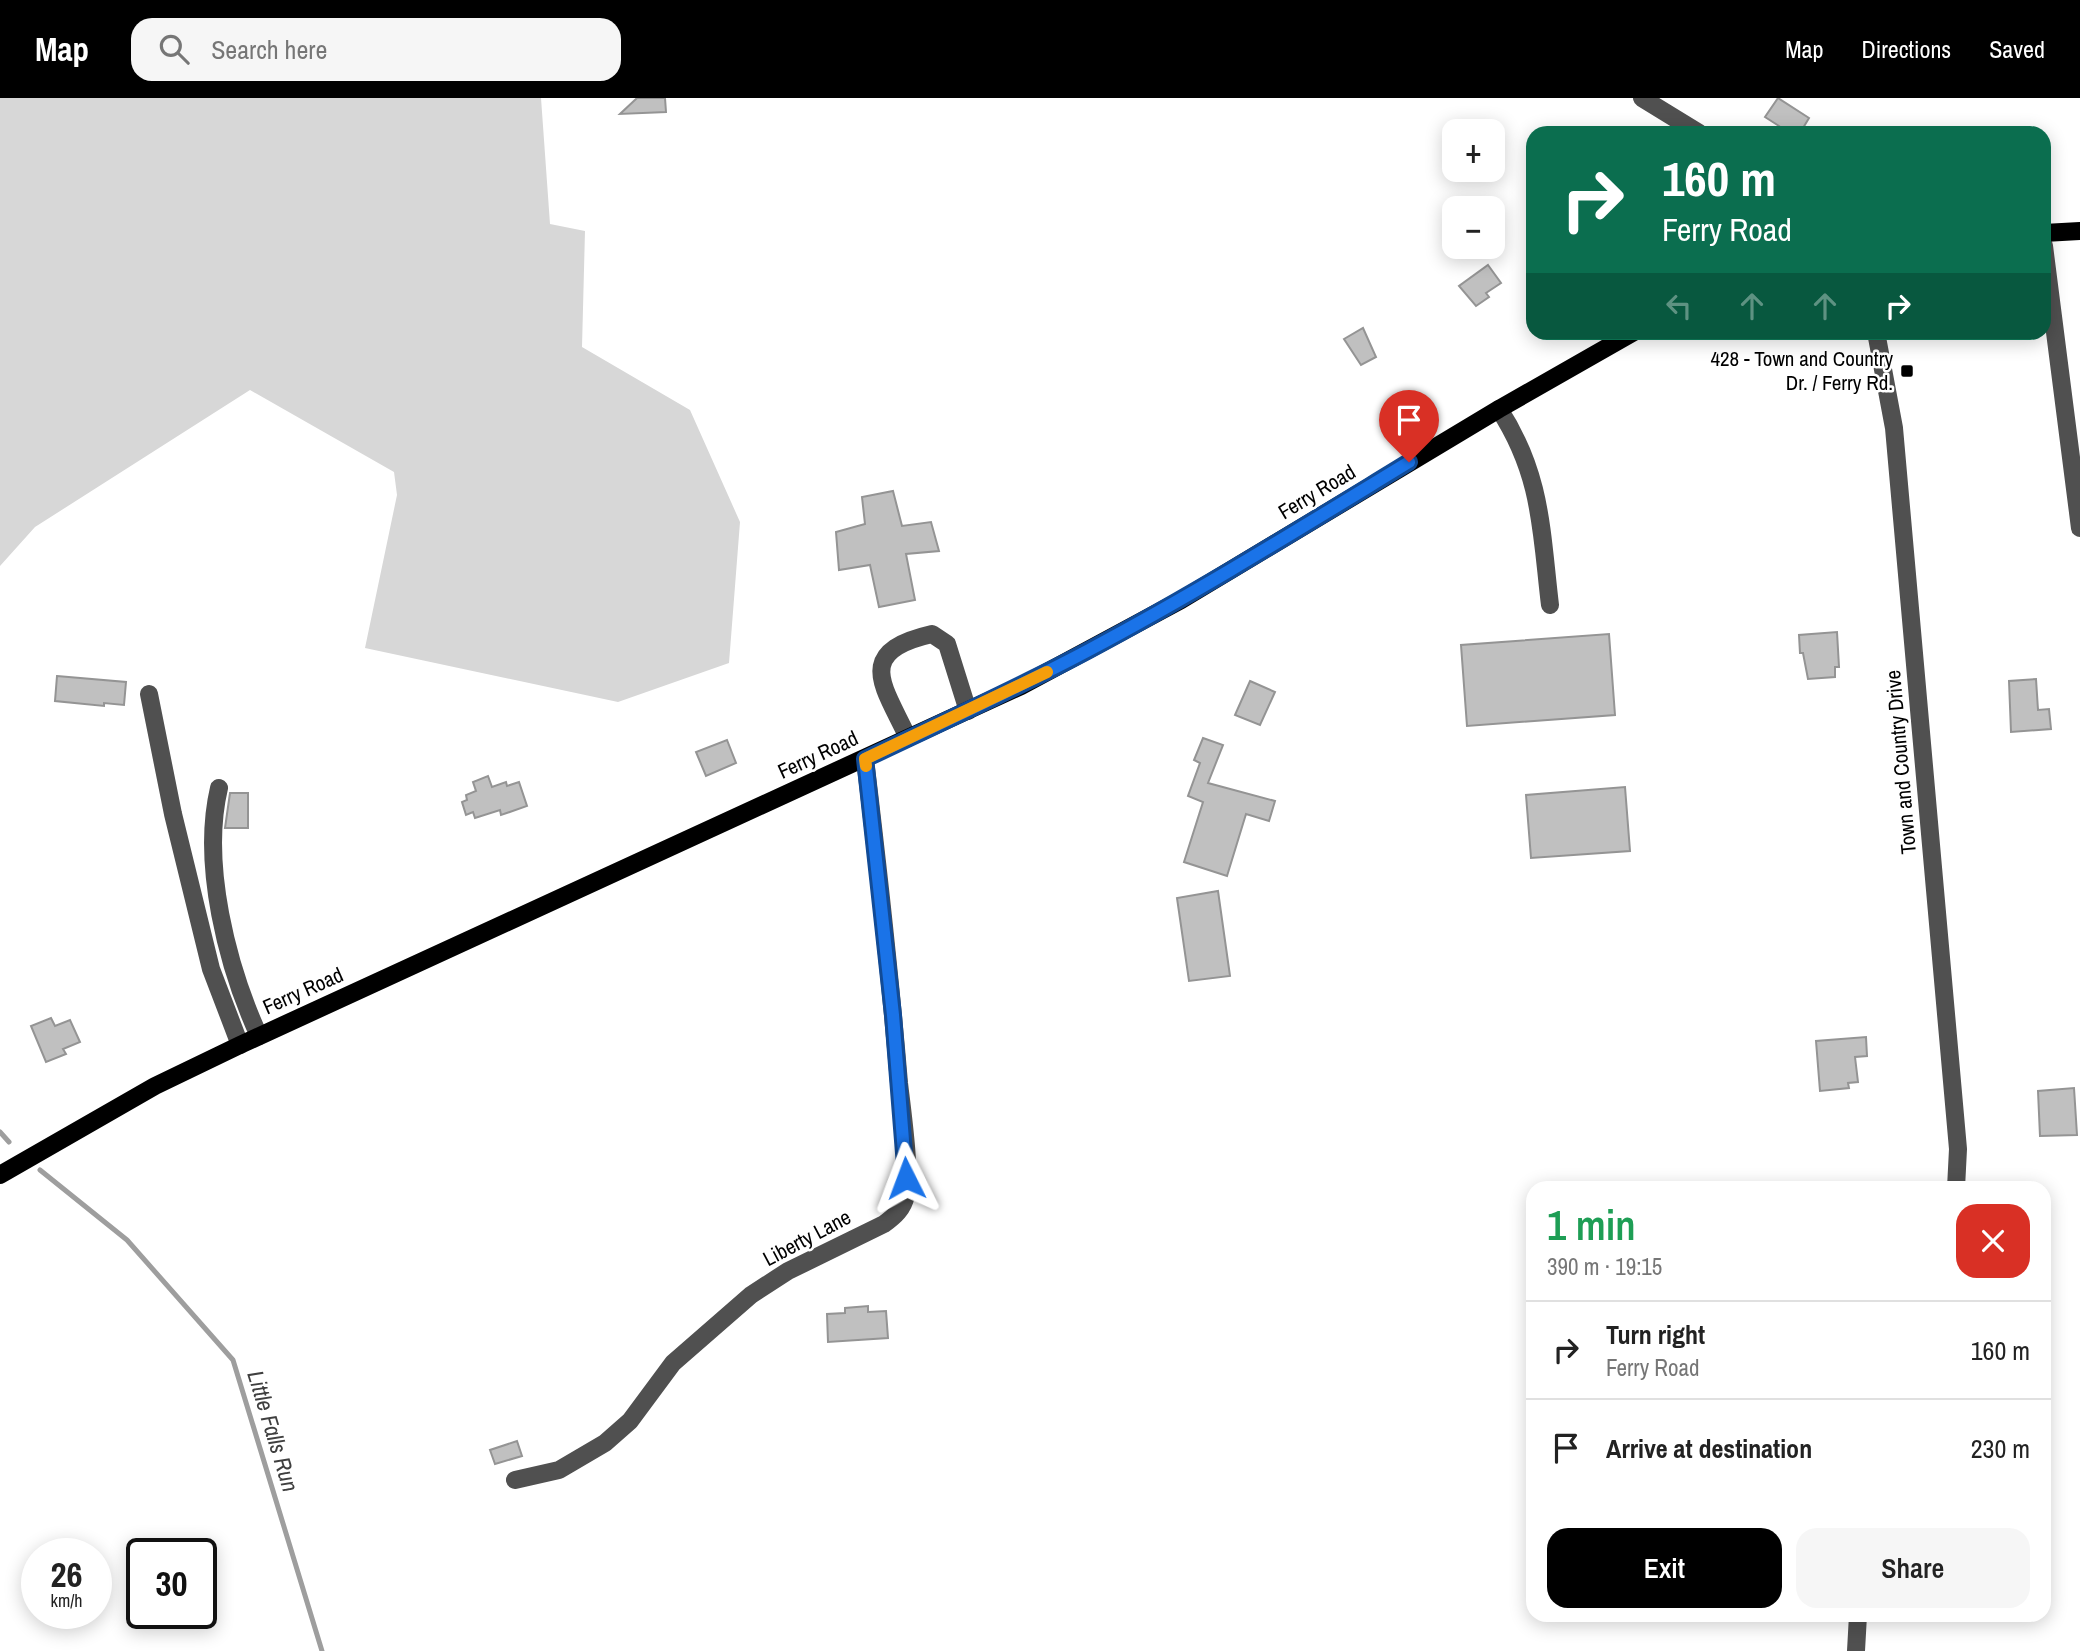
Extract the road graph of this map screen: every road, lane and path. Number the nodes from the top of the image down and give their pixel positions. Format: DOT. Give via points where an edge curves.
graph roads {
  1 [pos="1642,98"];
  2 [pos="1688,126"];
  3 [pos="2080,231"];
  4 [pos="2051,233"];
  5 [pos="2051,301"];
  6 [pos="1620,340"];
  7 [pos="1878,340"];
  8 [pos="1499,409"];
  9 [pos="2080,528"];
  10 [pos="1550,605"];
  11 [pos="149,694"];
  12 [pos="968,711"];
  13 [pos="908,738"];
  14 [pos="865,759"];
  15 [pos="219,788"];
  16 [pos="259,1036"];
  17 [pos="240,1045"];
  18 [pos="0,1175"];
  19 [pos="1956,1181"];
  20 [pos="515,1480"];
  21 [pos="1858,1622"];
  22 [pos="1856,1651"];
  1 -- 2 [label="street"];
  3 -- 4 [label="main road"];
  5 -- 9 [label="street"];
  6 -- 8 [label="main road, Ferry Road"];
  7 -- 19 [label="street, Town and Country Drive" via="1894,428 1958,1149"];
  8 -- 10 [label="street" via="1515,435 1536,490"];
  8 -- 12 [label="main road, Ferry Road" via="1181,600"];
  11 -- 17 [label="street" via="211,970"];
  12 -- 13 [label="main road, Ferry Road"];
  12 -- 13 [label="street" via="947,644 932,634 907,642 883,657 880,670"];
  13 -- 14 [label="main road, Ferry Road"];
  14 -- 16 [label="main road, Ferry Road"];
  14 -- 20 [label="street, Liberty Lane" via="902,1111 907,1192 902,1207 884,1224 788,1271 724,1316 673,1363 631,1421 605,1443 559,1470"];
  15 -- 16 [label="street" via="212,815 212,844 227,951"];
  16 -- 17 [label="main road, Ferry Road"];
  17 -- 18 [label="main road, Ferry Road" via="155,1086"];
  21 -- 22 [label="street"];
}
